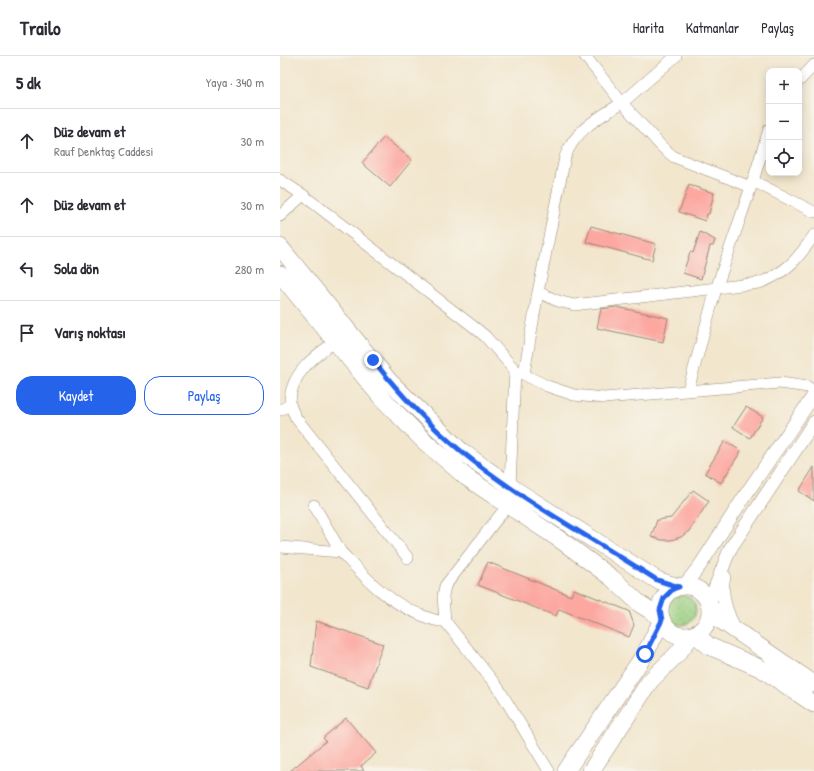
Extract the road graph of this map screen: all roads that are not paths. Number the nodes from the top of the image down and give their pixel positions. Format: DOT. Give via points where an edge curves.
graph roads {
  1 [pos="585,56"];
  2 [pos="676,56"];
  3 [pos="814,65"];
  4 [pos="802,78"];
  5 [pos="622,103"];
  6 [pos="766,139"];
  7 [pos="280,180"];
  8 [pos="752,184"];
  9 [pos="303,195"];
  10 [pos="814,212"];
  11 [pos="280,216"];
  12 [pos="814,235"];
  13 [pos="280,247"];
  14 [pos="280,274"];
  15 [pos="716,289"];
  16 [pos="538,292"];
  17 [pos="335,342"];
  18 [pos="520,372"];
  19 [pos="688,390"];
  20 [pos="814,391"];
  21 [pos="814,394"];
  22 [pos="290,405"];
  23 [pos="280,410"];
  24 [pos="814,422"];
  25 [pos="510,486"];
  26 [pos="314,505"];
  27 [pos="507,506"];
  28 [pos="280,547"];
  29 [pos="730,549"];
  30 [pos="341,552"];
  31 [pos="408,558"];
  32 [pos="682,586"];
  33 [pos="709,605"];
  34 [pos="661,618"];
  35 [pos="445,621"];
  36 [pos="735,629"];
  37 [pos="693,635"];
  38 [pos="814,684"];
  39 [pos="814,704"];
  40 [pos="549,771"];
  41 [pos="566,771"];
  42 [pos="592,771"];
  1 -- 5 [label="street"];
  2 -- 5 [label="street"];
  3 -- 4 [label="street"];
  5 -- 8 [label="street" via="674,157"];
  5 -- 16 [label="street" via="587,125 579,132 568,150"];
  6 -- 8 [label="street"];
  7 -- 9 [label="street"];
  8 -- 10 [label="street"];
  8 -- 15 [label="street"];
  9 -- 11 [label="street"];
  9 -- 18 [label="street" via="474,327"];
  12 -- 15 [label="street" via="796,261 775,277 759,283"];
  13 -- 25 [label="main road" via="389,381 461,451"];
  14 -- 17 [label="main road"];
  15 -- 16 [label="street" via="574,305 562,303"];
  15 -- 19 [label="street"];
  16 -- 18 [label="street"];
  17 -- 22 [label="street" via="314,356 301,371 292,389"];
  17 -- 27 [label="main road" via="381,397 423,440 466,477"];
  18 -- 19 [label="street" via="547,386 574,395 596,397"];
  18 -- 25 [label="street"];
  19 -- 20 [label="street" via="780,384 808,387"];
  21 -- 32 [label="street" via="701,564"];
  22 -- 23 [label="street"];
  22 -- 31 [label="street" via="296,418"];
  24 -- 29 [label="street"];
  25 -- 32 [label="main road" via="657,580"];
  26 -- 30 [label="street"];
  27 -- 34 [label="main road" via="562,541"];
  27 -- 35 [label="street" via="445,586"];
  28 -- 30 [label="street"];
  29 -- 33 [label="street"];
  29 -- 36 [label="street" via="722,586 727,615"];
  30 -- 35 [label="street" via="391,600 437,621"];
  32 -- 33 [label="main road" via="700,591"];
  32 -- 34 [label="main road" via="673,589 664,598 660,610"];
  33 -- 36 [label="main road" via="722,621"];
  33 -- 37 [label="main road" via="706,625"];
  34 -- 37 [label="main road" via="674,634"];
  34 -- 41 [label="main road" via="645,654"];
  35 -- 40 [label="street" via="499,689"];
  36 -- 38 [label="main road"];
  37 -- 39 [label="main road" via="709,646 762,669"];
  37 -- 42 [label="main road" via="650,681"];
}
